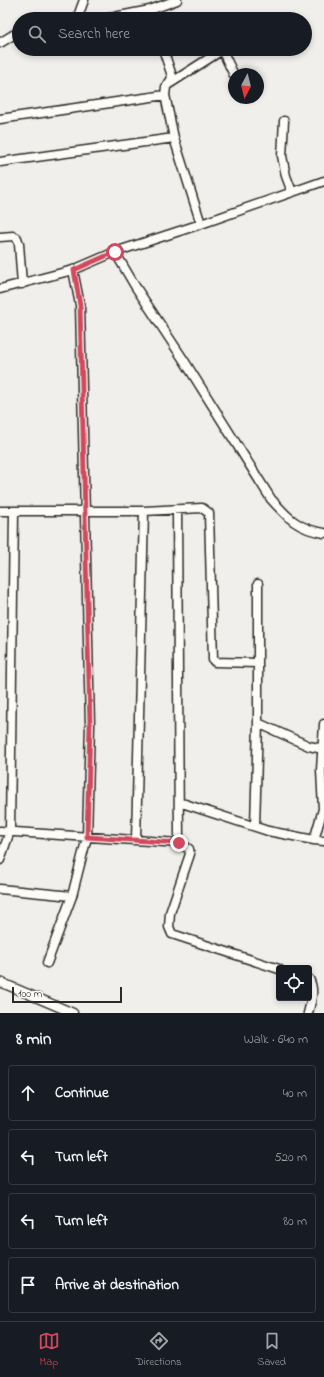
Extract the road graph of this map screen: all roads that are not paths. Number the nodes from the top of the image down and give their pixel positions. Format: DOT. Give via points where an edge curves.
graph roads {
  1 [pos="84,0"];
  2 [pos="177,0"];
  3 [pos="150,10"];
  4 [pos="80,12"];
  5 [pos="140,12"];
  6 [pos="12,36"];
  7 [pos="0,43"];
  8 [pos="165,56"];
  9 [pos="213,56"];
  10 [pos="225,56"];
  11 [pos="231,68"];
  12 [pos="168,84"];
  13 [pos="165,95"];
  14 [pos="0,119"];
  15 [pos="284,121"];
  16 [pos="174,138"];
  17 [pos="0,162"];
  18 [pos="324,180"];
  19 [pos="292,192"];
  20 [pos="201,224"];
  21 [pos="0,237"];
  22 [pos="115,252"];
  23 [pos="74,270"];
  24 [pos="22,284"];
  25 [pos="0,289"];
  26 [pos="176,509"];
  27 [pos="84,510"];
  28 [pos="0,511"];
  29 [pos="14,511"];
  30 [pos="144,511"];
  31 [pos="324,533"];
  32 [pos="258,584"];
  33 [pos="258,663"];
  34 [pos="258,723"];
  35 [pos="324,724"];
  36 [pos="323,749"];
  37 [pos="179,803"];
  38 [pos="255,826"];
  39 [pos="0,831"];
  40 [pos="10,831"];
  41 [pos="87,837"];
  42 [pos="136,840"];
  43 [pos="314,840"];
  44 [pos="324,841"];
  45 [pos="179,843"];
  46 [pos="0,860"];
  47 [pos="0,889"];
  48 [pos="72,896"];
  49 [pos="47,963"];
  50 [pos="276,967"];
  51 [pos="0,982"];
  52 [pos="311,1001"];
  53 [pos="73,1013"];
  54 [pos="308,1013"];
  1 -- 4 [label="street"];
  2 -- 3 [label="street"];
  3 -- 5 [label="street"];
  6 -- 7 [label="street"];
  8 -- 12 [label="street" via="172,76"];
  9 -- 12 [label="street"];
  10 -- 11 [label="street"];
  12 -- 13 [label="street"];
  13 -- 14 [label="street"];
  13 -- 16 [label="street"];
  15 -- 19 [label="street" via="282,156"];
  16 -- 17 [label="street"];
  16 -- 20 [label="street"];
  18 -- 19 [label="street"];
  19 -- 20 [label="street"];
  20 -- 22 [label="street"];
  21 -- 24 [label="street" via="17,238"];
  22 -- 23 [label="street"];
  22 -- 31 [label="street" via="272,499 289,519 310,531"];
  23 -- 24 [label="street"];
  23 -- 27 [label="street" via="80,305"];
  24 -- 25 [label="street"];
  26 -- 30 [label="street"];
  26 -- 33 [label="street" via="202,508 209,513 213,660"];
  26 -- 37 [label="street"];
  27 -- 29 [label="street"];
  27 -- 30 [label="street"];
  27 -- 41 [label="street" via="90,725"];
  28 -- 29 [label="street"];
  29 -- 40 [label="street"];
  30 -- 42 [label="street"];
  32 -- 33 [label="street"];
  33 -- 34 [label="street"];
  34 -- 36 [label="street" via="309,746"];
  34 -- 38 [label="street"];
  35 -- 36 [label="street"];
  36 -- 43 [label="street" via="323,809"];
  37 -- 38 [label="street"];
  37 -- 45 [label="street"];
  38 -- 43 [label="street"];
  39 -- 40 [label="street"];
  40 -- 41 [label="street"];
  40 -- 46 [label="street"];
  41 -- 42 [label="street"];
  41 -- 48 [label="street"];
  42 -- 45 [label="street"];
  43 -- 44 [label="street"];
  45 -- 50 [label="street" via="189,849 190,854 170,913 169,928 172,934"];
  47 -- 48 [label="street"];
  48 -- 49 [label="street"];
  51 -- 53 [label="street"];
  52 -- 54 [label="street"];
}
